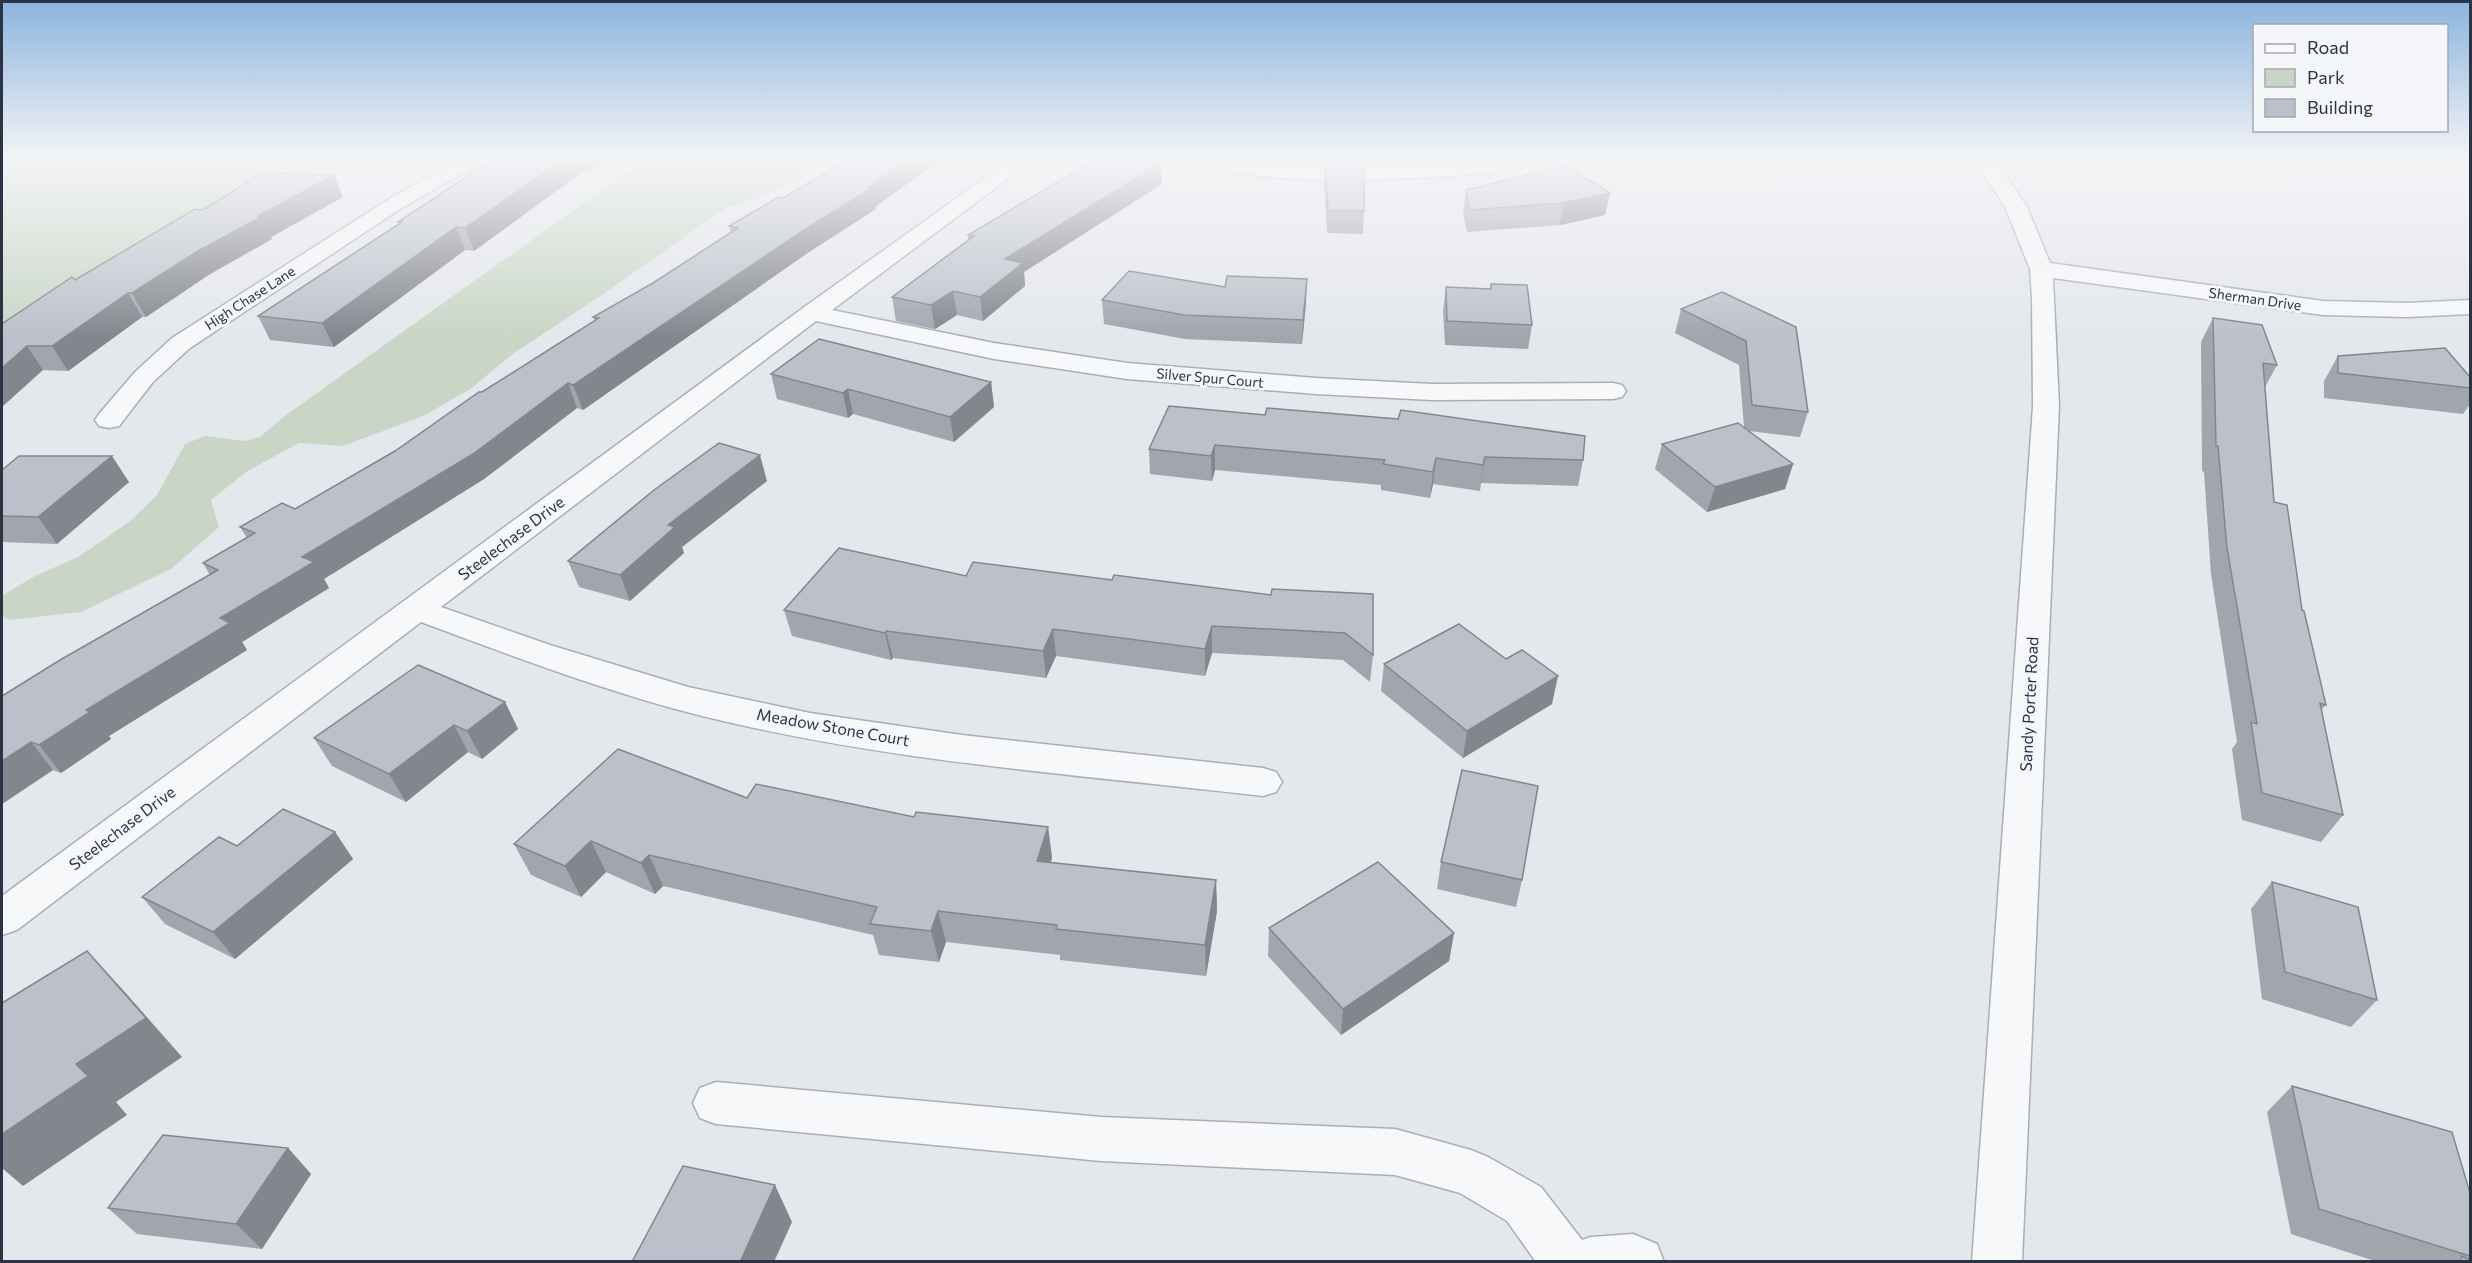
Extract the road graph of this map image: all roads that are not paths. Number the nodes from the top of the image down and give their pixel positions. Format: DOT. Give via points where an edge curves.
graph roads {
  1 [pos="372,219"];
  2 [pos="942,219"];
  3 [pos="2021,219"];
  4 [pos="2041,269"];
  5 [pos="2470,307"];
  6 [pos="812,313"];
  7 [pos="1613,391"];
  8 [pos="109,420"];
  9 [pos="416,609"];
  10 [pos="1263,782"];
  11 [pos="2,918"];
  12 [pos="716,1103"];
  13 [pos="1568,1262"];
  14 [pos="1591,1262"];
  15 [pos="1639,1262"];
  16 [pos="1997,1262"];
  1 -- 8 [label="street, High Chase Lane" via="181,343 144,377"];
  2 -- 6 [label="street, Steelechase Drive"];
  3 -- 4 [label="street, Sandy Porter Road"];
  4 -- 5 [label="street, Sherman Drive" via="2323,308"];
  4 -- 16 [label="street, Sandy Porter Road" via="2046,406"];
  6 -- 7 [label="street, Silver Spur Court" via="994,351 1127,371 1421,391"];
  6 -- 9 [label="street, Steelechase Drive"];
  9 -- 10 [label="street, Meadow Stone Court" via="538,653 685,699 810,726 962,748"];
  9 -- 11 [label="street, Steelechase Drive"];
  12 -- 13 [label="street" via="1101,1139 1395,1152 1472,1173 1524,1204"];
  14 -- 15 [label="street"];
}
